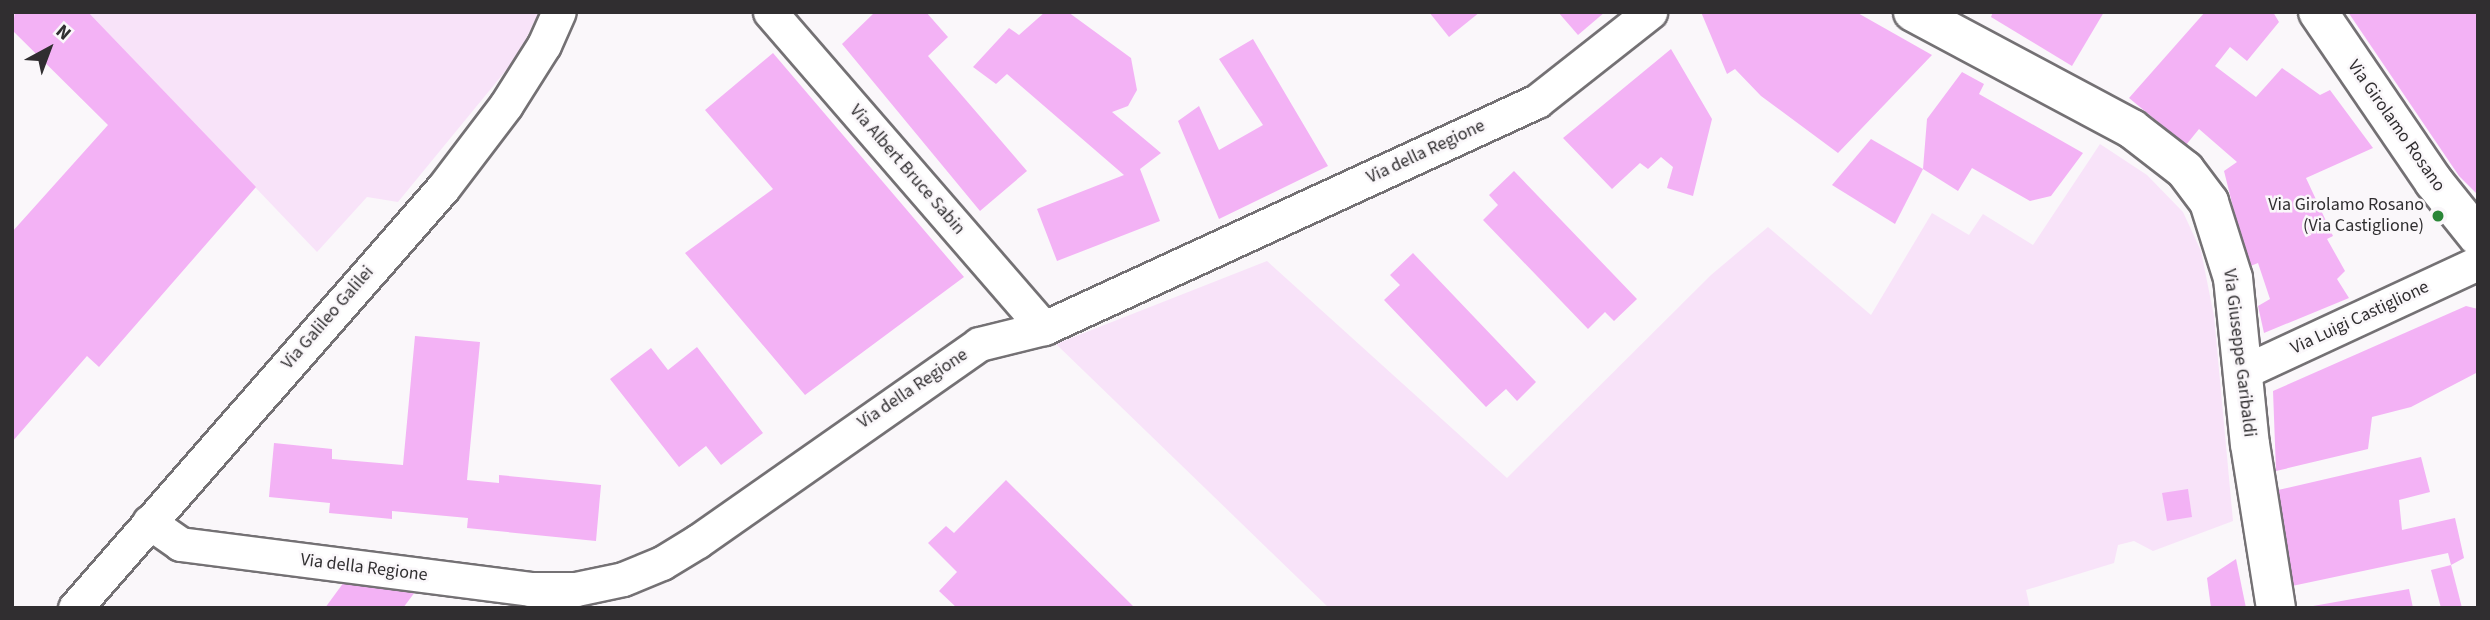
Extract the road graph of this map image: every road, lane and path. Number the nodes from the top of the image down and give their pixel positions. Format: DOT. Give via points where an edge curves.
graph roads {
  1 [pos="559,12"];
  2 [pos="770,12"];
  3 [pos="1650,12"];
  4 [pos="1913,12"];
  5 [pos="2318,12"];
  6 [pos="2478,237"];
  7 [pos="2478,263"];
  8 [pos="1044,328"];
  9 [pos="2243,372"];
  10 [pos="149,522"];
  11 [pos="75,608"];
  12 [pos="2276,608"];
  1 -- 10 [label="street, Via Galileo Galilei" via="506,105 443,188"];
  2 -- 8 [label="street, Via Albert Bruce Sabin"];
  3 -- 8 [label="street, Via della Regione" via="1537,101"];
  4 -- 9 [label="main road, Via Giuseppe Garibaldi" via="2132,129 2185,170 2209,202 2233,278"];
  5 -- 6 [label="main road, Via Girolamo Rosano" via="2434,182"];
  7 -- 9 [label="street, Via Luigi Castiglione"];
  8 -- 10 [label="street, Via della Regione" via="979,344 933,372 662,563 576,589 530,589 218,551 180,544"];
  9 -- 12 [label="main road, Via Giuseppe Garibaldi"];
  10 -- 11 [label="street, Via Galileo Galilei"];
}
